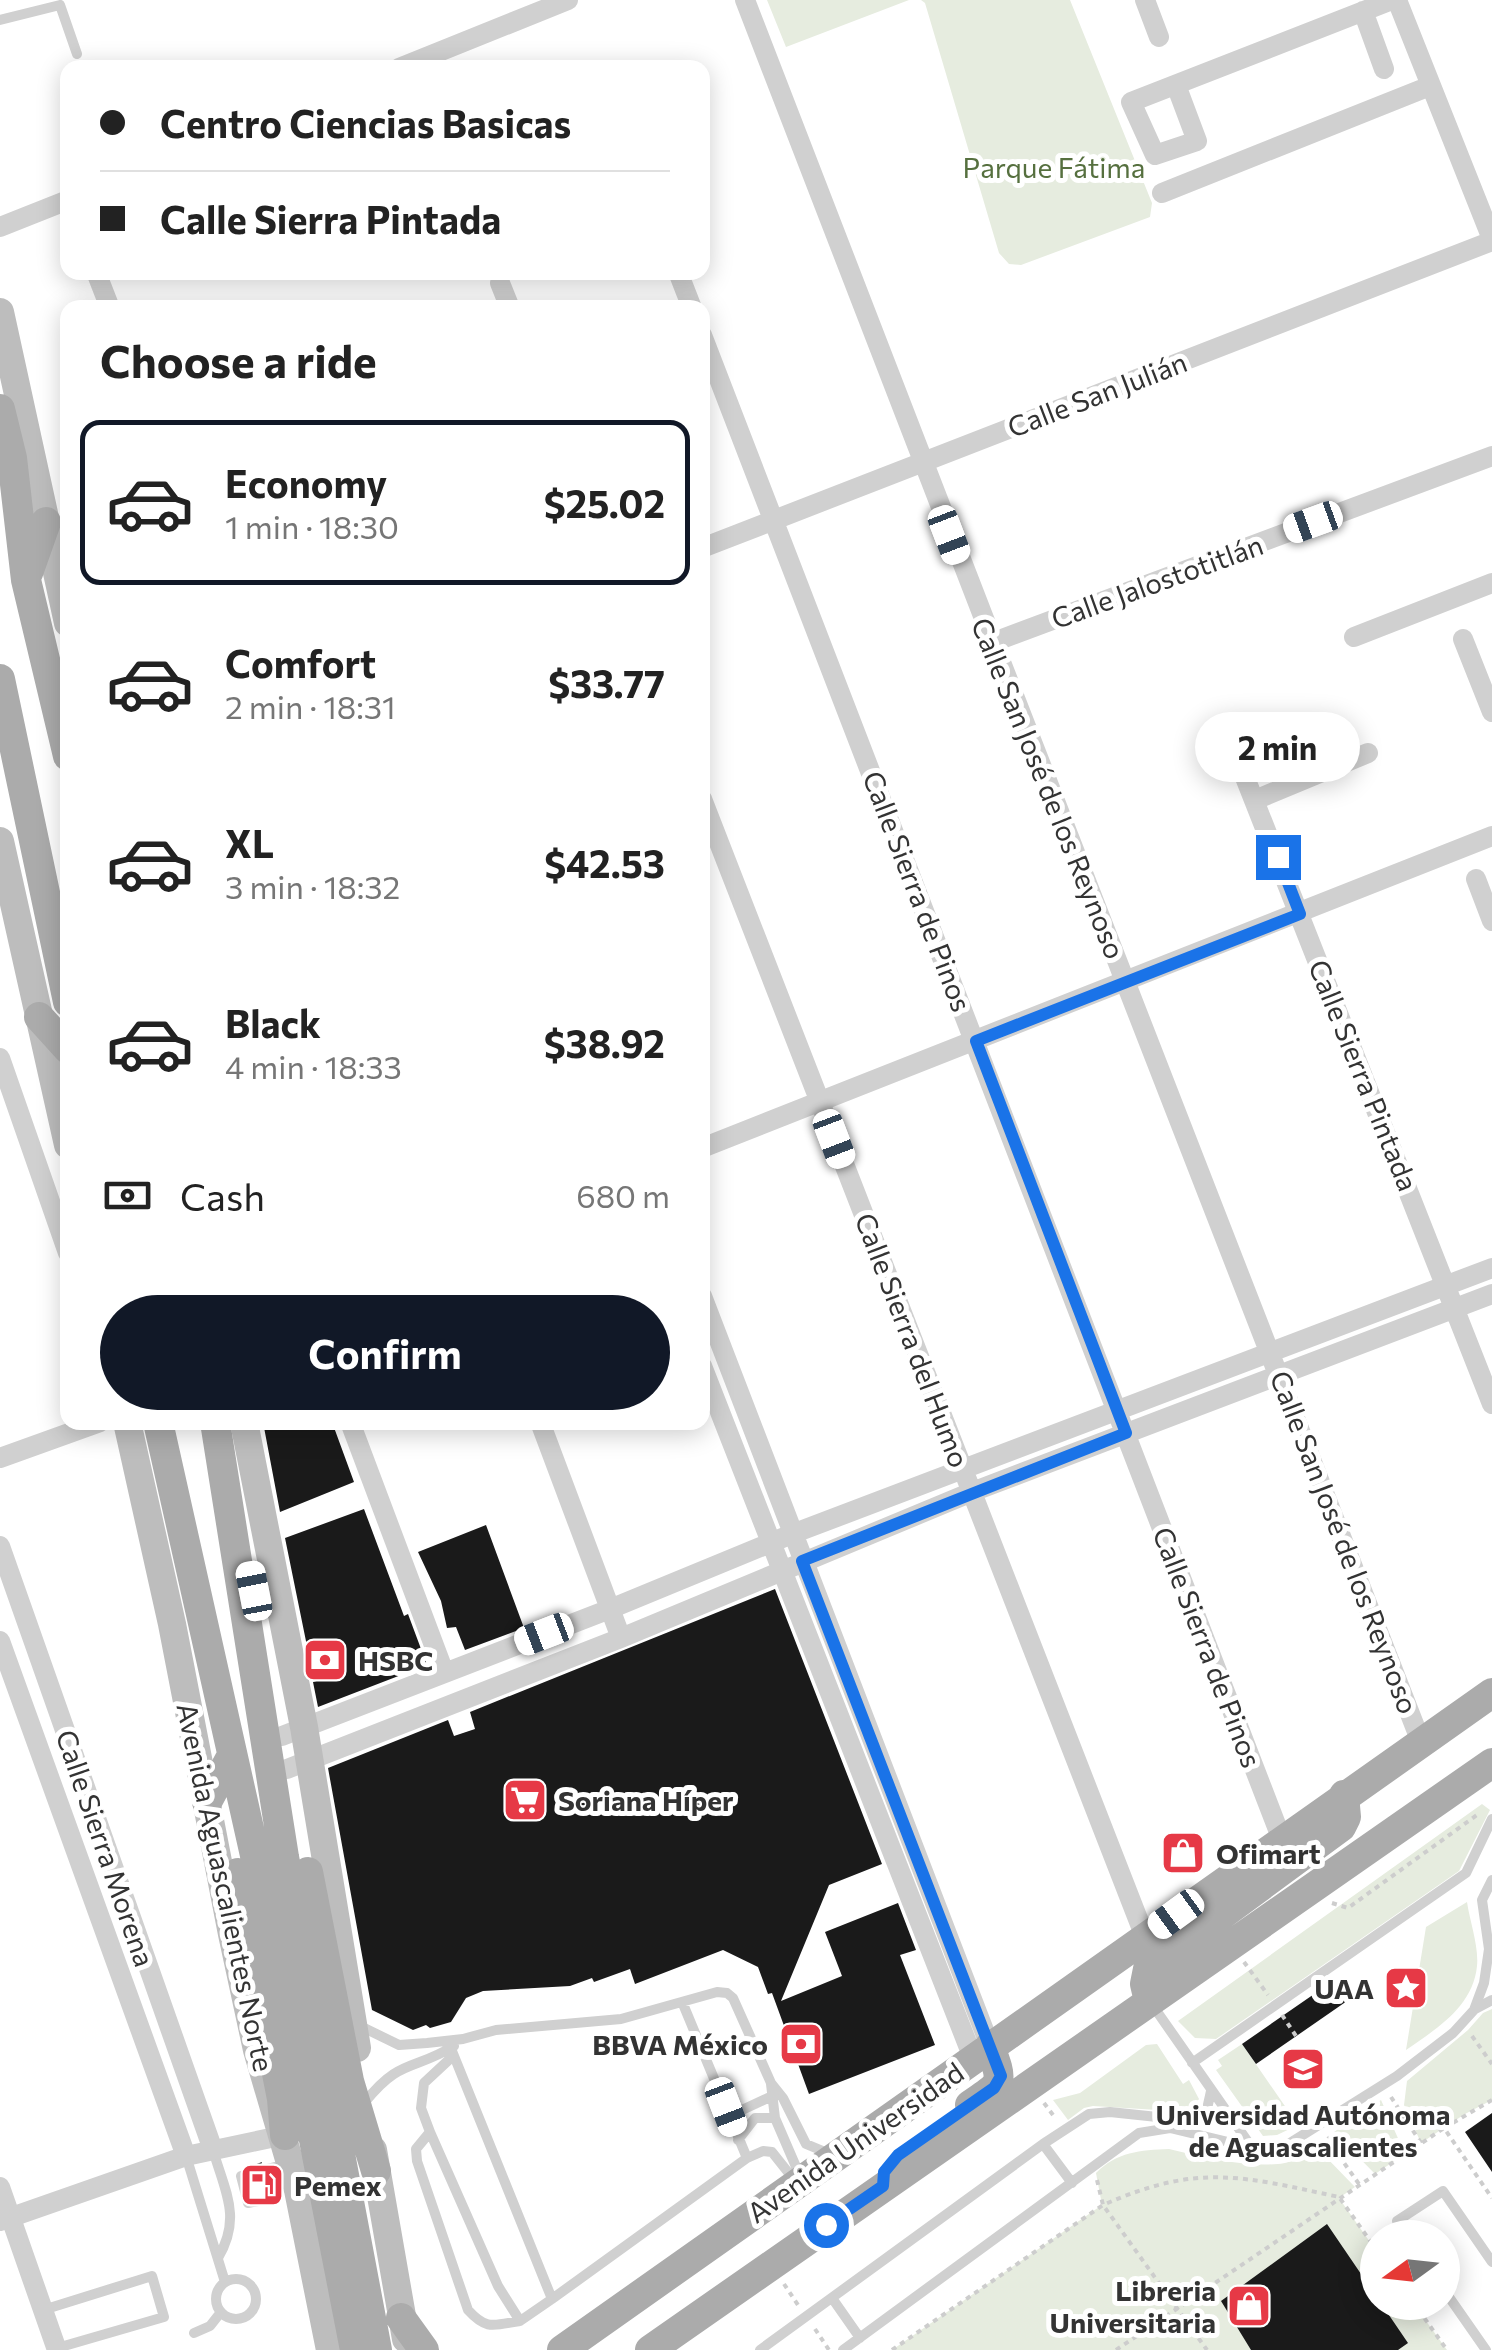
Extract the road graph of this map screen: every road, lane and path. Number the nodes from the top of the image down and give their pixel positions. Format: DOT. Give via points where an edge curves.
graph roads {
  1 [pos="568,0"];
  2 [pos="744,0"];
  3 [pos="1144,0"];
  4 [pos="1394,0"];
  5 [pos="60,2"];
  6 [pos="1362,11"];
  7 [pos="0,20"];
  8 [pos="1159,37"];
  9 [pos="77,54"];
  10 [pos="419,60"];
  11 [pos="1384,69"];
  12 [pos="1176,85"];
  13 [pos="1430,86"];
  14 [pos="1162,193"];
  15 [pos="60,203"];
  16 [pos="0,227"];
  17 [pos="1492,240"];
  18 [pos="500,283"];
  19 [pos="507,300"];
  20 [pos="0,312"];
  21 [pos="710,355"];
  22 [pos="0,409"];
  23 [pos="1492,456"];
  24 [pos="0,462"];
  25 [pos="921,462"];
  26 [pos="14,496"];
  27 [pos="776,520"];
  28 [pos="46,522"];
  29 [pos="710,545"];
  30 [pos="26,580"];
  31 [pos="1492,583"];
  32 [pos="60,586"];
  33 [pos="1354,637"];
  34 [pos="1463,640"];
  35 [pos="991,643"];
  36 [pos="0,679"];
  37 [pos="1492,712"];
  38 [pos="60,722"];
  39 [pos="1233,747"];
  40 [pos="1368,752"];
  41 [pos="1255,800"];
  42 [pos="710,820"];
  43 [pos="1492,836"];
  44 [pos="2,858"];
  45 [pos="1476,880"];
  46 [pos="1300,914"];
  47 [pos="1492,921"];
  48 [pos="60,964"];
  49 [pos="1126,982"];
  50 [pos="39,1016"];
  51 [pos="60,1039"];
  52 [pos="976,1041"];
  53 [pos="0,1058"];
  54 [pos="820,1102"];
  55 [pos="60,1109"];
  56 [pos="710,1145"];
  57 [pos="60,1229"];
  58 [pos="1492,1268"];
  59 [pos="1446,1285"];
  60 [pos="1492,1294"];
  61 [pos="1456,1308"];
  62 [pos="710,1317"];
  63 [pos="1272,1353"];
  64 [pos="1281,1377"];
  65 [pos="710,1386"];
  66 [pos="1492,1404"];
  67 [pos="1117,1410"];
  68 [pos="78,1430"];
  69 [pos="129,1430"];
  70 [pos="160,1430"];
  71 [pos="245,1430"];
  72 [pos="353,1430"];
  73 [pos="543,1430"];
  74 [pos="1126,1433"];
  75 [pos="219,1450"];
  76 [pos="0,1458"];
  77 [pos="962,1469"];
  78 [pos="972,1492"];
  79 [pos="792,1534"];
  80 [pos="772,1543"];
  81 [pos="0,1546"];
  82 [pos="802,1561"];
  83 [pos="782,1571"];
  84 [pos="610,1609"];
  85 [pos="621,1638"];
  86 [pos="0,1641"];
  87 [pos="444,1672"];
  88 [pos="1492,1693"];
  89 [pos="293,1731"];
  90 [pos="1422,1742"];
  91 [pos="1492,1763"];
  92 [pos="299,1765"];
  93 [pos="233,1767"];
  94 [pos="1344,1796"];
  95 [pos="207,1802"];
  96 [pos="1476,1815"];
  97 [pos="1492,1819"];
  98 [pos="1282,1840"];
  99 [pos="1492,1880"];
  100 [pos="1303,1894"];
  101 [pos="1145,1937"];
  102 [pos="1490,1950"];
  103 [pos="1492,2000"];
  104 [pos="1149,2001"];
  105 [pos="683,2004"];
  106 [pos="1474,2010"];
  107 [pos="352,2021"];
  108 [pos="451,2048"];
  109 [pos="982,2052"];
  110 [pos="1192,2063"];
  111 [pos="771,2082"];
  112 [pos="1211,2090"];
  113 [pos="1390,2096"];
  114 [pos="770,2097"];
  115 [pos="1492,2100"];
  116 [pos="366,2102"];
  117 [pos="1044,2102"];
  118 [pos="726,2107"];
  119 [pos="775,2118"];
  120 [pos="1444,2128"];
  121 [pos="1065,2129"];
  122 [pos="430,2132"];
  123 [pos="1327,2139"];
  124 [pos="738,2140"];
  125 [pos="1421,2143"];
  126 [pos="1043,2144"];
  127 [pos="213,2150"];
  128 [pos="1253,2150"];
  129 [pos="186,2156"];
  130 [pos="836,2156"];
  131 [pos="746,2158"];
  132 [pos="1092,2166"];
  133 [pos="286,2170"];
  134 [pos="376,2172"];
  135 [pos="248,2174"];
  136 [pos="799,2182"];
  137 [pos="1072,2183"];
  138 [pos="1359,2184"];
  139 [pos="883,2186"];
  140 [pos="0,2187"];
  141 [pos="1339,2197"];
  142 [pos="1492,2198"];
  143 [pos="258,2200"];
  144 [pos="1102,2205"];
  145 [pos="5,2219"];
  146 [pos="1399,2220"];
  147 [pos="1360,2227"];
  148 [pos="218,2258"];
  149 [pos="1492,2262"];
  150 [pos="770,2264"];
  151 [pos="225,2282"];
  152 [pos="832,2298"];
  153 [pos="552,2299"];
  154 [pos="1176,2307"];
  155 [pos="42,2310"];
  156 [pos="221,2312"];
  157 [pos="1460,2313"];
  158 [pos="807,2317"];
  159 [pos="402,2318"];
  160 [pos="520,2320"];
  161 [pos="1426,2320"];
  162 [pos="194,2333"];
  163 [pos="860,2338"];
  164 [pos="56,2349"];
  165 [pos="330,2350"];
  166 [pos="355,2350"];
  167 [pos="377,2350"];
  168 [pos="409,2350"];
  169 [pos="424,2350"];
  170 [pos="562,2350"];
  171 [pos="650,2350"];
  172 [pos="760,2350"];
  173 [pos="829,2350"];
  174 [pos="843,2350"];
  175 [pos="892,2350"];
  176 [pos="1116,2350"];
  177 [pos="1208,2350"];
  178 [pos="1447,2350"];
  179 [pos="1486,2350"];
  1 -- 10 [label="street"];
  2 -- 25 [label="street, Calle San José de los Reynoso"];
  3 -- 8 [label="street"];
  4 -- 6 [label="street"];
  4 -- 13 [label="street"];
  5 -- 7 [label="lane"];
  5 -- 9 [label="lane"];
  6 -- 11 [label="street"];
  6 -- 12 [label="street"];
  13 -- 14 [label="street"];
  13 -- 17 [label="street"];
  15 -- 16 [label="street"];
  17 -- 25 [label="street, Calle San Julián"];
  18 -- 19 [label="street"];
  20 -- 28 [label="street"];
  21 -- 27 [label="street, Calle Sierra de Pinos"];
  22 -- 26 [label="main road"];
  23 -- 35 [label="street, Calle Jalostotitlán"];
  24 -- 26 [label="main road"];
  25 -- 27 [label="street, Calle San Julián"];
  25 -- 35 [label="street, Calle San José de los Reynoso"];
  26 -- 30 [label="main road"];
  27 -- 29 [label="street, Calle San Julián"];
  27 -- 52 [label="street, Calle Sierra de Pinos"];
  28 -- 30 [label="main road"];
  28 -- 32 [label="street"];
  30 -- 38 [label="main road"];
  31 -- 33 [label="street"];
  34 -- 37 [label="street"];
  35 -- 49 [label="street, Calle San José de los Reynoso"];
  36 -- 48 [label="main road"];
  39 -- 41 [label="street, Calle Sierra Pintada"];
  40 -- 41 [label="street"];
  41 -- 46 [label="street, Calle Sierra Pintada"];
  42 -- 54 [label="street, Calle Sierra del Humo"];
  43 -- 46 [label="street"];
  44 -- 50 [label="street"];
  45 -- 47 [label="street"];
  46 -- 49 [label="street"];
  46 -- 59 [label="street, Calle Sierra Pintada"];
  49 -- 52 [label="street"];
  49 -- 63 [label="street, Calle San José de los Reynoso"];
  50 -- 51 [label="main road"];
  50 -- 55 [label="street"];
  52 -- 54 [label="street"];
  52 -- 67 [label="street, Calle Sierra de Pinos"];
  53 -- 57 [label="street"];
  54 -- 56 [label="street"];
  54 -- 77 [label="street, Calle Sierra del Humo"];
  58 -- 59 [label="street"];
  59 -- 61 [label="street, Calle Sierra Pintada"];
  59 -- 63 [label="street"];
  60 -- 61 [label="street"];
  61 -- 64 [label="street"];
  61 -- 66 [label="street, Calle Sierra Pintada"];
  62 -- 79 [label="street"];
  63 -- 64 [label="street, Calle San José de los Reynoso"];
  63 -- 67 [label="street"];
  64 -- 74 [label="street"];
  64 -- 90 [label="street, Calle San José de los Reynoso"];
  65 -- 80 [label="street"];
  67 -- 74 [label="street, Calle Sierra de Pinos"];
  67 -- 77 [label="street"];
  68 -- 76 [label="street"];
  69 -- 95 [label="street, Avenida Aguascalientes Norte"];
  70 -- 93 [label="main road, Avenida Aguascalientes Norte"];
  71 -- 89 [label="street"];
  72 -- 87 [label="street"];
  73 -- 84 [label="street"];
  74 -- 78 [label="street"];
  74 -- 98 [label="street, Calle Sierra de Pinos"];
  75 -- 89 [label="main road"];
  75 -- 167 [label="main road" via="284,1856"];
  77 -- 78 [label="street, Calle Sierra del Humo"];
  77 -- 79 [label="street"];
  78 -- 82 [label="street"];
  78 -- 101 [label="street, Calle Sierra del Humo"];
  79 -- 80 [label="street"];
  79 -- 82 [label="street"];
  80 -- 83 [label="street"];
  80 -- 84 [label="street"];
  81 -- 127 [label="street, Calle Sierra Morena"];
  82 -- 83 [label="street"];
  82 -- 109 [label="street"];
  83 -- 85 [label="street"];
  83 -- 109 [label="street"];
  84 -- 85 [label="street"];
  84 -- 87 [label="street"];
  85 -- 92 [label="street"];
  86 -- 129 [label="street, Calle Sierra Morena"];
  87 -- 89 [label="street"];
  88 -- 90 [label="main road, Avenida Universidad"];
  89 -- 92 [label="main road"];
  90 -- 94 [label="main road, Avenida Universidad"];
  91 -- 100 [label="main road, Avenida Universidad"];
  92 -- 107 [label="street"];
  92 -- 134 [label="main road" via="349,2081"];
  93 -- 95 [label="main road"];
  93 -- 133 [label="main road" via="230,1832 282,2100"];
  93 -- 166 [label="main road, Avenida Aguascalientes Norte" via="282,1976"];
  94 -- 98 [label="main road, Avenida Universidad"];
  94 -- 104 [label="main road" via="1342,1827 1148,1969"];
  95 -- 133 [label="street, Avenida Aguascalientes Norte"];
  96 -- 100 [label="path" via="1348,1908"];
  97 -- 110 [label="lane" via="1466,1873"];
  98 -- 101 [label="main road, Avenida Universidad"];
  99 -- 102 [label="lane" via="1482,1900"];
  100 -- 104 [label="main road, Avenida Universidad"];
  101 -- 109 [label="main road, Avenida Universidad"];
  102 -- 106 [label="lane"];
  103 -- 106 [label="lane"];
  104 -- 110 [label="lane"];
  104 -- 139 [label="main road, Avenida Universidad"];
  105 -- 108 [label="lane" via="621,2019 496,2030"];
  105 -- 111 [label="lane" via="717,1992 733,1998"];
  105 -- 118 [label="lane"];
  106 -- 128 [label="lane" via="1397,2076 1302,2138 1274,2153"];
  107 -- 108 [label="lane" via="399,2045"];
  107 -- 116 [label="street"];
  108 -- 116 [label="lane" via="384,2078"];
  108 -- 122 [label="lane" via="424,2082 421,2108"];
  108 -- 153 [label="lane"];
  109 -- 130 [label="main road, Avenida Universidad"];
  109 -- 139 [label="main road" via="1001,2076 999,2083 898,2155 884,2172"];
  110 -- 112 [label="lane"];
  111 -- 114 [label="lane"];
  111 -- 130 [label="lane" via="806,2144"];
  112 -- 121 [label="lane" via="1207,2109 1194,2120 1110,2112 1089,2114"];
  112 -- 128 [label="lane"];
  113 -- 125 [label="path"];
  114 -- 118 [label="lane" via="742,2110"];
  114 -- 119 [label="lane"];
  115 -- 120 [label="path"];
  116 -- 134 [label="street"];
  117 -- 121 [label="path"];
  118 -- 124 [label="lane"];
  119 -- 124 [label="lane" via="755,2118"];
  119 -- 136 [label="lane"];
  120 -- 125 [label="path"];
  120 -- 142 [label="path"];
  121 -- 126 [label="lane"];
  122 -- 160 [label="lane" via="498,2286"];
  122 -- 160 [label="lane" via="416,2148 417,2160 468,2310 490,2326"];
  123 -- 138 [label="path"];
  124 -- 131 [label="lane"];
  125 -- 138 [label="path"];
  126 -- 137 [label="lane"];
  126 -- 152 [label="lane"];
  127 -- 129 [label="street"];
  127 -- 133 [label="street"];
  127 -- 148 [label="lane" via="232,2217"];
  128 -- 132 [label="lane" via="1170,2128 1139,2132"];
  129 -- 145 [label="street"];
  129 -- 148 [label="lane"];
  130 -- 136 [label="main road, Avenida Universidad"];
  131 -- 136 [label="lane" via="772,2152"];
  131 -- 153 [label="lane"];
  132 -- 137 [label="lane"];
  132 -- 144 [label="path"];
  133 -- 165 [label="street, Avenida Aguascalientes Norte"];
  134 -- 159 [label="street"];
  135 -- 143 [label="lane" via="241,2176 248,2203"];
  136 -- 170 [label="main road, Avenida Universidad"];
  137 -- 163 [label="lane"];
  138 -- 141 [label="path"];
  139 -- 150 [label="main road, Avenida Universidad"];
  140 -- 145 [label="street"];
  141 -- 144 [label="path" via="1248,2177 1186,2177"];
  141 -- 147 [label="path"];
  141 -- 154 [label="path"];
  144 -- 154 [label="path"];
  144 -- 175 [label="path"];
  145 -- 155 [label="street"];
  146 -- 149 [label="lane" via="1443,2191"];
  148 -- 151 [label="lane"];
  150 -- 158 [label="path"];
  150 -- 171 [label="main road, Avenida Universidad"];
  151 -- 156 [label="lane" via="216,2296"];
  151 -- 156 [label="lane" via="245,2281 256,2302 239,2318"];
  152 -- 158 [label="lane"];
  152 -- 163 [label="lane"];
  153 -- 160 [label="lane"];
  154 -- 176 [label="path"];
  154 -- 177 [label="path"];
  155 -- 164 [label="street"];
  155 -- 164 [label="lane" via="152,2276 164,2317"];
  156 -- 162 [label="lane"];
  157 -- 179 [label="lane"];
  158 -- 172 [label="lane"];
  158 -- 173 [label="path"];
  159 -- 168 [label="street"];
  159 -- 169 [label="main road"];
  161 -- 178 [label="path"];
  163 -- 174 [label="lane"];
}
